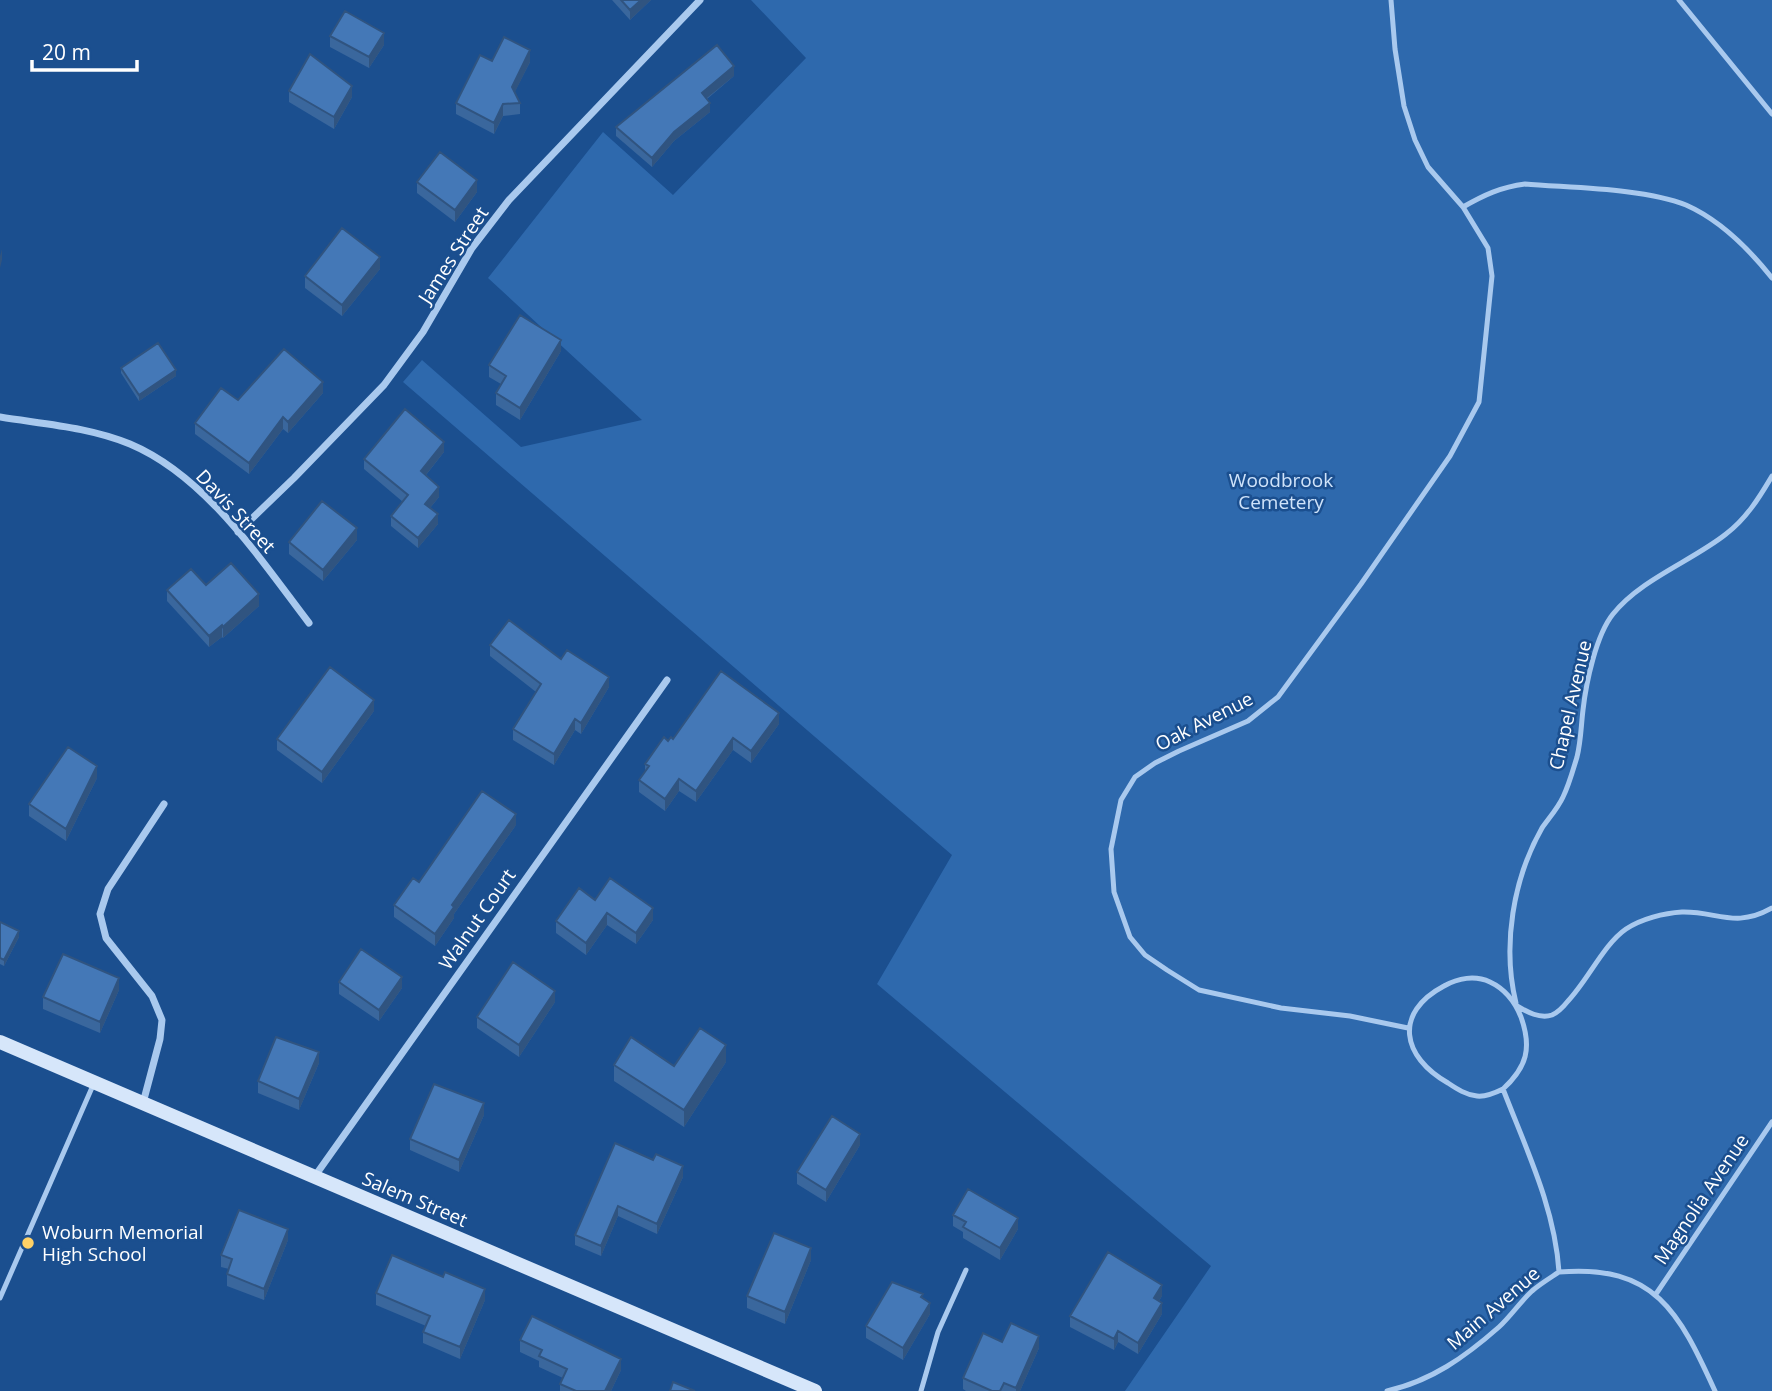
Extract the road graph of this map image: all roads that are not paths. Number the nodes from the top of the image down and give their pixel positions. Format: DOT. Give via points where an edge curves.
graph roads {
  1 [pos="700,0"];
  2 [pos="1391,0"];
  3 [pos="1679,0"];
  4 [pos="1772,114"];
  5 [pos="1463,206"];
  6 [pos="1772,278"];
  7 [pos="0,417"];
  8 [pos="1772,476"];
  9 [pos="238,532"];
  10 [pos="309,623"];
  11 [pos="667,680"];
  12 [pos="164,804"];
  13 [pos="1772,908"];
  14 [pos="1517,1006"];
  15 [pos="1408,1028"];
  16 [pos="0,1042"];
  17 [pos="94,1083"];
  18 [pos="1503,1089"];
  19 [pos="143,1103"];
  20 [pos="1772,1122"];
  21 [pos="314,1177"];
  22 [pos="966,1270"];
  23 [pos="1559,1272"];
  24 [pos="1656,1294"];
  25 [pos="0,1298"];
  26 [pos="1412,1389"];
  27 [pos="815,1391"];
  28 [pos="921,1391"];
  29 [pos="1387,1391"];
  30 [pos="1715,1391"];
  1 -- 9 [label="street, James Street" via="509,200 472,248 423,332 384,385"];
  2 -- 5 [label="lane, Oak Avenue" via="1404,106 1415,140 1428,167"];
  3 -- 4 [label="lane"];
  5 -- 6 [label="lane" via="1488,192 1525,184 1654,196 1686,205 1712,220"];
  5 -- 15 [label="lane, Oak Avenue" via="1488,248 1492,276 1479,402 1450,456 1278,697 1248,721 1179,751 1135,777 1121,800 1111,849 1114,892 1130,937 1145,955 1199,990"];
  7 -- 9 [label="street, Davis Street" via="73,428 130,444 172,468"];
  8 -- 14 [label="lane, Chapel Avenue" via="1737,524 1626,602 1612,615 1600,638 1569,782 1526,860 1516,897 1509,959"];
  9 -- 10 [label="street, Davis Street"];
  11 -- 21 [label="street, Walnut Court"];
  12 -- 19 [label="street" via="108,890 100,914 106,938 152,996 160,1014 160,1039"];
  13 -- 14 [label="lane" via="1721,919 1684,912 1628,927 1556,1013 1538,1016"];
  14 -- 15 [label="lane" via="1490,982 1463,978 1437,989 1412,1012"];
  14 -- 18 [label="lane" via="1528,1044 1521,1067"];
  15 -- 18 [label="lane" via="1410,1043 1439,1078 1480,1097"];
  16 -- 17 [label="street, Salem Street"];
  17 -- 19 [label="street, Salem Street"];
  17 -- 25 [label="lane"];
  18 -- 23 [label="lane, Main Avenue" via="1548,1207"];
  19 -- 21 [label="street, Salem Street"];
  20 -- 24 [label="lane, Magnolia Avenue"];
  21 -- 27 [label="street, Salem Street"];
  22 -- 28 [label="lane" via="938,1332"];
  23 -- 24 [label="lane" via="1614,1274"];
  23 -- 26 [label="lane, Main Avenue" via="1532,1291 1461,1359"];
  24 -- 30 [label="lane" via="1682,1327"];
  26 -- 29 [label="lane, Main Avenue"];
}
